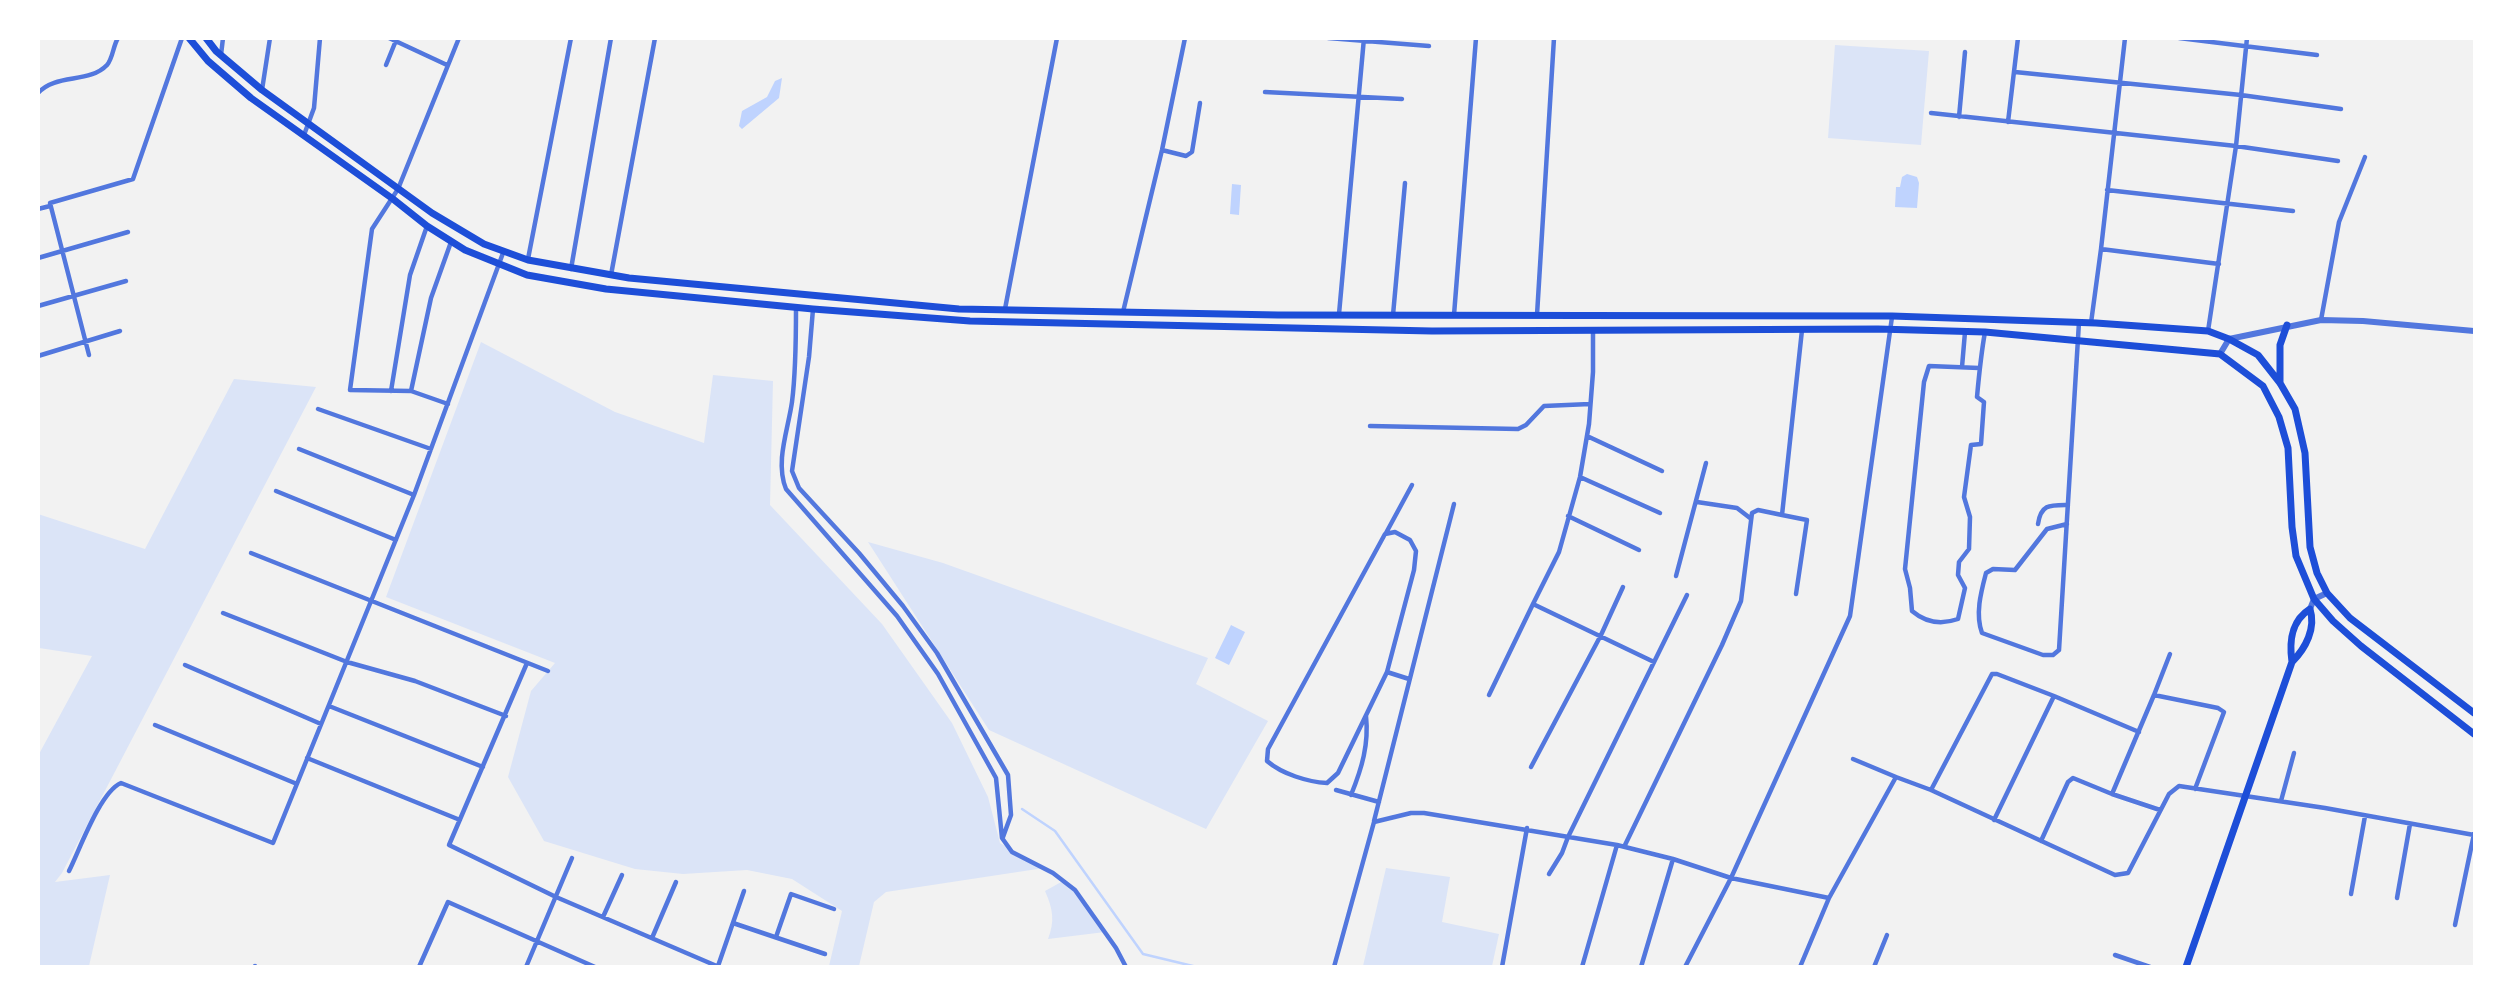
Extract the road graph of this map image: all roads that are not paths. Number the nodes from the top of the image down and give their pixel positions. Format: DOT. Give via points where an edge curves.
graph roads {
  1 [pos="118,38"];
  2 [pos="182,38"];
  3 [pos="189,38"];
  4 [pos="206,38"];
  5 [pos="223,38"];
  6 [pos="270,38"];
  7 [pos="320,38"];
  8 [pos="389,38"];
  9 [pos="459,38"];
  10 [pos="571,38"];
  11 [pos="611,38"];
  12 [pos="655,38"];
  13 [pos="1057,38"];
  14 [pos="1185,38"];
  15 [pos="1328,38"];
  16 [pos="1476,38"];
  17 [pos="1553,38"];
  18 [pos="2018,38"];
  19 [pos="2125,38"];
  20 [pos="2179,38"];
  21 [pos="2247,38"];
  22 [pos="1364,39"];
  23 [pos="397,40"];
  24 [pos="1429,46"];
  25 [pos="2246,47"];
  26 [pos="1965,52"];
  27 [pos="221,55"];
  28 [pos="2317,55"];
  29 [pos="386,65"];
  30 [pos="447,65"];
  31 [pos="2015,72"];
  32 [pos="2120,82"];
  33 [pos="262,90"];
  34 [pos="1265,92"];
  35 [pos="38,93"];
  36 [pos="2241,95"];
  37 [pos="1358,97"];
  38 [pos="1402,99"];
  39 [pos="1200,103"];
  40 [pos="2341,109"];
  41 [pos="1930,113"];
  42 [pos="1959,117"];
  43 [pos="2008,122"];
  44 [pos="309,124"];
  45 [pos="2114,133"];
  46 [pos="303,135"];
  47 [pos="2236,146"];
  48 [pos="1162,150"];
  49 [pos="2365,157"];
  50 [pos="2338,161"];
  51 [pos="1405,183"];
  52 [pos="398,189"];
  53 [pos="2108,190"];
  54 [pos="393,199"];
  55 [pos="2228,204"];
  56 [pos="50,206"];
  57 [pos="38,209"];
  58 [pos="2293,211"];
  59 [pos="427,226"];
  60 [pos="128,232"];
  61 [pos="451,242"];
  62 [pos="2101,250"];
  63 [pos="62,251"];
  64 [pos="503,253"];
  65 [pos="38,258"];
  66 [pos="528,260"];
  67 [pos="2219,264"];
  68 [pos="499,266"];
  69 [pos="571,269"];
  70 [pos="611,275"];
  71 [pos="629,278"];
  72 [pos="126,281"];
  73 [pos="626,291"];
  74 [pos="74,296"];
  75 [pos="38,306"];
  76 [pos="796,307"];
  77 [pos="813,309"];
  78 [pos="1004,311"];
  79 [pos="1088,312"];
  80 [pos="1122,313"];
  81 [pos="1339,315"];
  82 [pos="1393,316"];
  83 [pos="1454,316"];
  84 [pos="1537,316"];
  85 [pos="1892,316"];
  86 [pos="2321,320"];
  87 [pos="2079,322"];
  88 [pos="2091,323"];
  89 [pos="1088,325"];
  90 [pos="2287,326"];
  91 [pos="1593,330"];
  92 [pos="1802,330"];
  93 [pos="1891,330"];
  94 [pos="120,331"];
  95 [pos="2208,331"];
  96 [pos="2474,331"];
  97 [pos="1965,332"];
  98 [pos="1985,332"];
  99 [pos="2229,339"];
  100 [pos="2078,340"];
  101 [pos="86,342"];
  102 [pos="2220,354"];
  103 [pos="89,355"];
  104 [pos="38,356"];
  105 [pos="1962,367"];
  106 [pos="1979,368"];
  107 [pos="2280,383"];
  108 [pos="391,391"];
  109 [pos="411,391"];
  110 [pos="448,404"];
  111 [pos="1590,404"];
  112 [pos="318,409"];
  113 [pos="1370,426"];
  114 [pos="1587,436"];
  115 [pos="299,449"];
  116 [pos="431,449"];
  117 [pos="1706,463"];
  118 [pos="1662,471"];
  119 [pos="1580,477"];
  120 [pos="1412,485"];
  121 [pos="276,491"];
  122 [pos="414,495"];
  123 [pos="1697,502"];
  124 [pos="1454,504"];
  125 [pos="2068,505"];
  126 [pos="822,513"];
  127 [pos="1660,513"];
  128 [pos="1782,515"];
  129 [pos="1568,516"];
  130 [pos="1750,518"];
  131 [pos="812,521"];
  132 [pos="2038,524"];
  133 [pos="2067,524"];
  134 [pos="1385,534"];
  135 [pos="396,540"];
  136 [pos="1639,550"];
  137 [pos="251,553"];
  138 [pos="1676,576"];
  139 [pos="1623,587"];
  140 [pos="2327,593"];
  141 [pos="1797,594"];
  142 [pos="1687,595"];
  143 [pos="2314,600"];
  144 [pos="371,602"];
  145 [pos="1534,604"];
  146 [pos="2310,609"];
  147 [pos="223,613"];
  148 [pos="1601,635"];
  149 [pos="2170,654"];
  150 [pos="346,662"];
  151 [pos="1654,662"];
  152 [pos="2292,662"];
  153 [pos="527,663"];
  154 [pos="184,665"];
  155 [pos="548,671"];
  156 [pos="1387,672"];
  157 [pos="1410,679"];
  158 [pos="1489,695"];
  159 [pos="2154,695"];
  160 [pos="2054,696"];
  161 [pos="329,706"];
  162 [pos="2474,713"];
  163 [pos="1366,715"];
  164 [pos="506,716"];
  165 [pos="321,724"];
  166 [pos="155,725"];
  167 [pos="2139,732"];
  168 [pos="2474,734"];
  169 [pos="2294,753"];
  170 [pos="307,758"];
  171 [pos="1853,759"];
  172 [pos="483,767"];
  173 [pos="1531,767"];
  174 [pos="1896,777"];
  175 [pos="297,784"];
  176 [pos="2195,789"];
  177 [pos="1336,790"];
  178 [pos="1931,790"];
  179 [pos="2112,794"];
  180 [pos="1351,795"];
  181 [pos="2246,796"];
  182 [pos="2281,801"];
  183 [pos="1379,802"];
  184 [pos="2160,810"];
  185 [pos="2365,816"];
  186 [pos="460,820"];
  187 [pos="1994,820"];
  188 [pos="1374,822"];
  189 [pos="2410,824"];
  190 [pos="1527,828"];
  191 [pos="2474,834"];
  192 [pos="1568,837"];
  193 [pos="1002,838"];
  194 [pos="2041,841"];
  195 [pos="1617,845"];
  196 [pos="1625,845"];
  197 [pos="572,858"];
  198 [pos="1673,859"];
  199 [pos="69,871"];
  200 [pos="1549,874"];
  201 [pos="622,875"];
  202 [pos="1731,878"];
  203 [pos="676,882"];
  204 [pos="744,891"];
  205 [pos="2351,894"];
  206 [pos="556,897"];
  207 [pos="1829,898"];
  208 [pos="2397,898"];
  209 [pos="834,909"];
  210 [pos="603,917"];
  211 [pos="733,923"];
  212 [pos="2455,925"];
  213 [pos="1887,935"];
  214 [pos="776,937"];
  215 [pos="652,938"];
  216 [pos="538,941"];
  217 [pos="825,954"];
  218 [pos="2115,955"];
  219 [pos="719,966"];
  220 [pos="419,967"];
  221 [pos="526,967"];
  222 [pos="595,967"];
  223 [pos="1126,967"];
  224 [pos="1334,967"];
  225 [pos="1502,967"];
  226 [pos="1582,967"];
  227 [pos="1641,967"];
  228 [pos="1685,967"];
  229 [pos="1800,967"];
  230 [pos="1874,967"];
  231 [pos="2150,967"];
  232 [pos="2186,967"];
  1 -- 35 [label="street" via="108,64"];
  2 -- 56 [label="street" via="133,179"];
  3 -- 46 [label="main road" via="251,98"];
  4 -- 27 [label="main road"];
  5 -- 27 [label="street"];
  6 -- 33 [label="street"];
  7 -- 44 [label="street"];
  8 -- 23 [label="street"];
  9 -- 30 [label="street"];
  10 -- 66 [label="street"];
  11 -- 69 [label="street"];
  12 -- 70 [label="street"];
  13 -- 78 [label="street"];
  14 -- 48 [label="street"];
  15 -- 22 [label="street"];
  16 -- 83 [label="street"];
  17 -- 84 [label="street"];
  18 -- 31 [label="street"];
  19 -- 32 [label="street"];
  20 -- 25 [label="street"];
  21 -- 25 [label="street"];
  22 -- 24 [label="street"];
  22 -- 37 [label="street"];
  23 -- 29 [label="street"];
  23 -- 30 [label="street"];
  25 -- 28 [label="street"];
  25 -- 36 [label="street"];
  26 -- 42 [label="street"];
  27 -- 33 [label="main road"];
  30 -- 52 [label="street"];
  31 -- 32 [label="street"];
  31 -- 43 [label="street"];
  32 -- 36 [label="street"];
  32 -- 45 [label="street"];
  33 -- 44 [label="main road"];
  34 -- 37 [label="street"];
  36 -- 40 [label="street"];
  36 -- 47 [label="street"];
  37 -- 38 [label="street"];
  37 -- 81 [label="street"];
  39 -- 48 [label="street" via="1192,152 1186,156"];
  41 -- 42 [label="street"];
  42 -- 43 [label="street"];
  43 -- 45 [label="street"];
  44 -- 46 [label="street"];
  44 -- 52 [label="main road"];
  45 -- 47 [label="street"];
  45 -- 53 [label="street"];
  46 -- 54 [label="main road"];
  47 -- 50 [label="street"];
  47 -- 55 [label="street"];
  48 -- 80 [label="street"];
  49 -- 86 [label="street" via="2339,222"];
  51 -- 82 [label="street"];
  52 -- 54 [label="street"];
  52 -- 64 [label="main road"];
  53 -- 55 [label="street"];
  53 -- 62 [label="street"];
  54 -- 59 [label="main road"];
  54 -- 108 [label="street" via="372,229 350,390"];
  55 -- 58 [label="street"];
  55 -- 67 [label="street"];
  56 -- 57 [label="street"];
  56 -- 63 [label="street"];
  59 -- 61 [label="main road"];
  59 -- 108 [label="street" via="410,275"];
  60 -- 63 [label="street"];
  61 -- 68 [label="main road"];
  61 -- 109 [label="street" via="431,298"];
  62 -- 67 [label="street"];
  62 -- 88 [label="street"];
  63 -- 65 [label="street"];
  63 -- 74 [label="street"];
  64 -- 66 [label="main road"];
  64 -- 68 [label="street"];
  66 -- 69 [label="main road"];
  67 -- 95 [label="street"];
  68 -- 73 [label="main road"];
  68 -- 110 [label="street"];
  69 -- 70 [label="main road"];
  70 -- 71 [label="main road"];
  71 -- 73 [label="main road"];
  71 -- 78 [label="main road"];
  72 -- 74 [label="street"];
  73 -- 76 [label="main road"];
  74 -- 75 [label="street"];
  74 -- 101 [label="street"];
  76 -- 77 [label="main road"];
  76 -- 131 [label="street" via="792,401 781,467 790,496"];
  77 -- 89 [label="main road"];
  77 -- 126 [label="street" via="792,471 799,488"];
  78 -- 79 [label="main road"];
  79 -- 80 [label="main road"];
  79 -- 89 [label="main road"];
  80 -- 81 [label="main road"];
  81 -- 82 [label="main road"];
  82 -- 83 [label="main road"];
  83 -- 84 [label="main road"];
  84 -- 85 [label="main road"];
  85 -- 87 [label="main road"];
  85 -- 93 [label="street"];
  86 -- 90 [label="street"];
  86 -- 96 [label="street"];
  87 -- 88 [label="main road"];
  87 -- 100 [label="street"];
  88 -- 95 [label="main road"];
  89 -- 91 [label="main road"];
  90 -- 99 [label="street"];
  90 -- 107 [label="main road" via="2280,345"];
  91 -- 92 [label="main road"];
  91 -- 111 [label="street"];
  92 -- 93 [label="main road"];
  92 -- 128 [label="street"];
  93 -- 97 [label="main road"];
  93 -- 202 [label="street" via="1850,615"];
  94 -- 101 [label="street"];
  95 -- 99 [label="main road"];
  97 -- 98 [label="main road"];
  97 -- 105 [label="street"];
  98 -- 100 [label="main road"];
  98 -- 106 [label="street"];
  99 -- 102 [label="street"];
  99 -- 107 [label="main road" via="2258,355"];
  100 -- 102 [label="main road"];
  100 -- 125 [label="street"];
  101 -- 103 [label="street"];
  101 -- 104 [label="street"];
  102 -- 143 [label="main road" via="2263,386 2279,417 2288,449 2296,556"];
  105 -- 106 [label="street"];
  105 -- 106 [label="street" via="1929,366 1924,382 1905,569 1912,611 1922,619 1947,623 1958,619 1965,588 1958,575 1959,562 1969,549 1970,517 1964,497 1971,445 1981,444 1984,402 1977,397"];
  107 -- 140 [label="main road" via="2298,418 2305,453 2310,547"];
  108 -- 109 [label="street"];
  109 -- 110 [label="street"];
  110 -- 116 [label="street"];
  111 -- 113 [label="street" via="1544,406 1518,429"];
  111 -- 114 [label="street"];
  112 -- 116 [label="street"];
  114 -- 118 [label="street"];
  114 -- 119 [label="street"];
  115 -- 122 [label="street"];
  116 -- 122 [label="street"];
  117 -- 123 [label="street"];
  119 -- 127 [label="street"];
  119 -- 129 [label="street"];
  120 -- 134 [label="street"];
  121 -- 135 [label="street"];
  122 -- 135 [label="street"];
  123 -- 130 [label="street" via="1737,508"];
  123 -- 138 [label="street"];
  124 -- 157 [label="street"];
  125 -- 132 [label="street" via="2046,505"];
  125 -- 133 [label="street"];
  126 -- 131 [label="street"];
  126 -- 193 [label="street" via="904,606 1008,775 1011,815"];
  128 -- 130 [label="street" via="1758,510"];
  128 -- 141 [label="street" via="1807,520"];
  129 -- 136 [label="street"];
  129 -- 145 [label="street" via="1559,552"];
  130 -- 196 [label="street" via="1741,601"];
  131 -- 193 [label="street" via="897,616 938,674 996,778"];
  133 -- 133 [label="street" via="2047,529 2015,570 1986,573 1980,596 1982,633 2043,655 2059,650"];
  134 -- 156 [label="street" via="1395,532 1410,540 1416,551"];
  134 -- 163 [label="street" via="1268,749 1267,761 1327,783 1338,773"];
  135 -- 144 [label="street"];
  137 -- 144 [label="street"];
  139 -- 148 [label="street"];
  140 -- 143 [label="street"];
  140 -- 162 [label="main road" via="2350,618"];
  142 -- 151 [label="street"];
  143 -- 146 [label="street"];
  143 -- 168 [label="main road" via="2361,646"];
  144 -- 150 [label="street"];
  144 -- 153 [label="street"];
  145 -- 148 [label="street"];
  145 -- 158 [label="street"];
  146 -- 152 [label="main road" via="2313,620 2304,649"];
  146 -- 152 [label="main road" via="2299,615 2290,643"];
  147 -- 150 [label="street"];
  148 -- 151 [label="street"];
  148 -- 173 [label="street"];
  149 -- 159 [label="street"];
  150 -- 161 [label="street"];
  150 -- 164 [label="street" via="415,681"];
  151 -- 192 [label="street"];
  152 -- 181 [label="main road"];
  153 -- 155 [label="street"];
  153 -- 164 [label="street"];
  154 -- 165 [label="street"];
  156 -- 157 [label="street"];
  156 -- 163 [label="street"];
  157 -- 183 [label="street"];
  159 -- 167 [label="street"];
  159 -- 176 [label="street" via="2224,712"];
  160 -- 167 [label="street"];
  160 -- 178 [label="street" via="1992,674"];
  160 -- 187 [label="street"];
  161 -- 165 [label="street"];
  161 -- 172 [label="street"];
  163 -- 180 [label="street" via="1368,736 1362,769"];
  164 -- 172 [label="street"];
  165 -- 170 [label="street"];
  166 -- 175 [label="street"];
  167 -- 179 [label="street"];
  169 -- 182 [label="street"];
  170 -- 175 [label="street"];
  170 -- 186 [label="street"];
  171 -- 174 [label="street"];
  172 -- 186 [label="street"];
  174 -- 178 [label="street"];
  174 -- 207 [label="street"];
  175 -- 199 [label="street" via="273,843 121,783 105,797"];
  176 -- 181 [label="street"];
  176 -- 184 [label="street" via="2179,786"];
  177 -- 180 [label="street"];
  178 -- 187 [label="street"];
  179 -- 184 [label="street"];
  179 -- 194 [label="street" via="2073,778 2067,782"];
  180 -- 183 [label="street"];
  181 -- 182 [label="street"];
  181 -- 232 [label="main road"];
  182 -- 185 [label="street"];
  183 -- 188 [label="street"];
  184 -- 194 [label="street" via="2128,873 2121,875"];
  185 -- 189 [label="street"];
  185 -- 205 [label="street"];
  186 -- 206 [label="street" via="449,845"];
  187 -- 194 [label="street"];
  188 -- 190 [label="street" via="1424,813"];
  188 -- 224 [label="street"];
  189 -- 191 [label="street"];
  189 -- 208 [label="street"];
  190 -- 192 [label="street"];
  190 -- 225 [label="street"];
  191 -- 212 [label="street"];
  192 -- 195 [label="street"];
  192 -- 200 [label="street"];
  193 -- 223 [label="street" via="1012,852 1053,873 1074,890"];
  195 -- 196 [label="street"];
  195 -- 226 [label="street"];
  196 -- 198 [label="street"];
  197 -- 206 [label="street"];
  198 -- 202 [label="street"];
  198 -- 227 [label="street"];
  201 -- 210 [label="street"];
  202 -- 207 [label="street"];
  202 -- 228 [label="street"];
  203 -- 215 [label="street"];
  204 -- 211 [label="street"];
  206 -- 210 [label="street"];
  206 -- 216 [label="street"];
  207 -- 229 [label="street"];
  209 -- 214 [label="street" via="791,894"];
  210 -- 215 [label="street"];
  211 -- 214 [label="street"];
  211 -- 219 [label="street"];
  213 -- 230 [label="street"];
  214 -- 217 [label="street"];
  215 -- 219 [label="street"];
  216 -- 220 [label="street" via="448,902"];
  216 -- 221 [label="street"];
  216 -- 222 [label="street"];
  218 -- 231 [label="street"];
}
